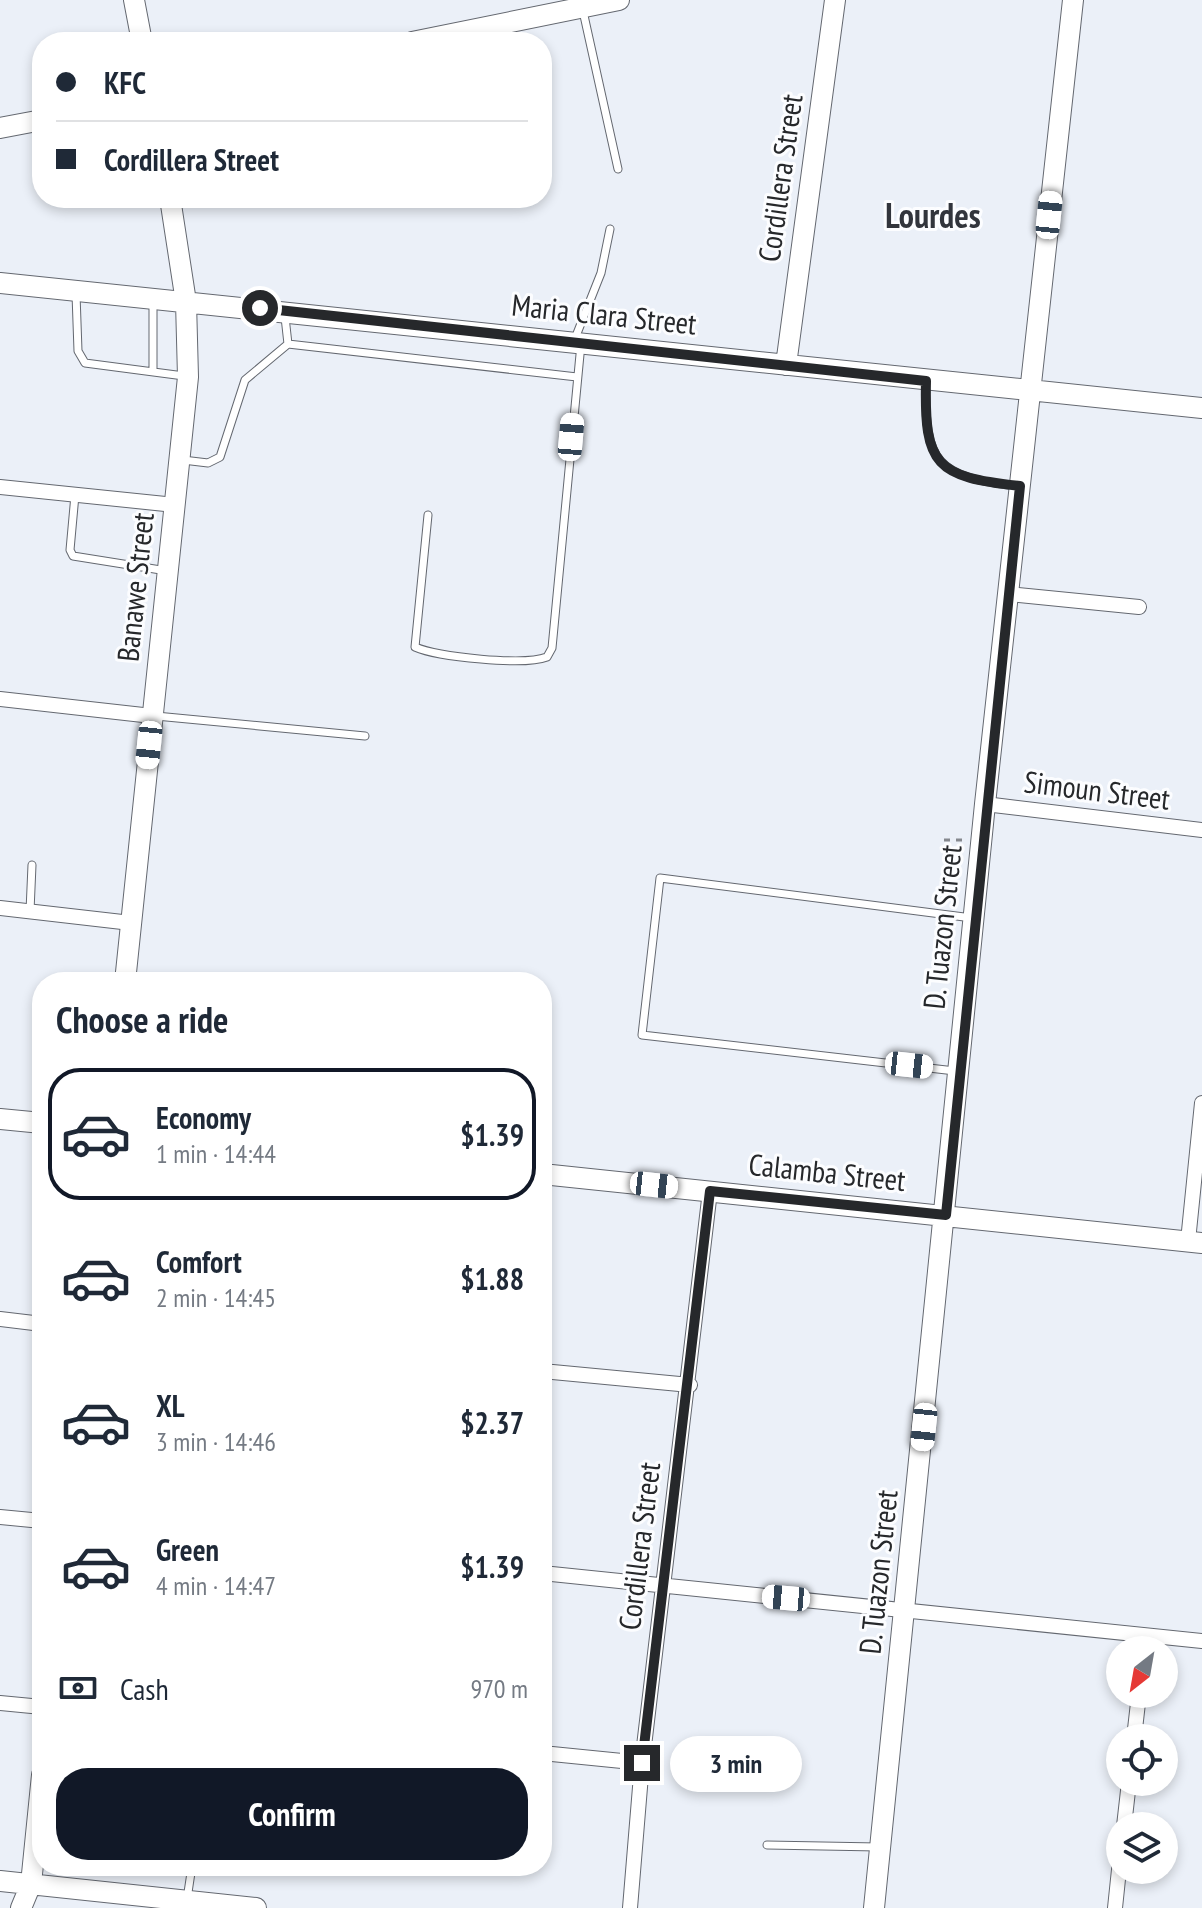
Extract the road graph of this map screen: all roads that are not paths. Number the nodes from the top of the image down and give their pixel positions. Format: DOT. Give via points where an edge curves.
graph roads {
  1 [pos="134,0"];
  2 [pos="619,0"];
  3 [pos="835,0"];
  4 [pos="1073,0"];
  5 [pos="582,8"];
  6 [pos="140,32"];
  7 [pos="509,32"];
  8 [pos="32,122"];
  9 [pos="0,128"];
  10 [pos="618,169"];
  11 [pos="172,208"];
  12 [pos="610,229"];
  13 [pos="0,283"];
  14 [pos="75,292"];
  15 [pos="153,299"];
  16 [pos="186,302"];
  17 [pos="285,310"];
  18 [pos="577,342"];
  19 [pos="288,344"];
  20 [pos="786,365"];
  21 [pos="153,372"];
  22 [pos="188,377"];
  23 [pos="577,377"];
  24 [pos="926,381"];
  25 [pos="1030,391"];
  26 [pos="1202,408"];
  27 [pos="181,460"];
  28 [pos="1020,486"];
  29 [pos="0,487"];
  30 [pos="75,495"];
  31 [pos="175,505"];
  32 [pos="428,515"];
  33 [pos="169,571"];
  34 [pos="1009,594"];
  35 [pos="1139,607"];
  36 [pos="0,699"];
  37 [pos="152,716"];
  38 [pos="365,736"];
  39 [pos="985,804"];
  40 [pos="1202,830"];
  41 [pos="32,865"];
  42 [pos="0,908"];
  43 [pos="30,912"];
  44 [pos="974,919"];
  45 [pos="131,923"];
  46 [pos="126,972"];
  47 [pos="960,1072"];
  48 [pos="1202,1103"];
  49 [pos="0,1119"];
  50 [pos="32,1122"];
  51 [pos="552,1175"];
  52 [pos="710,1191"];
  53 [pos="946,1215"];
  54 [pos="1195,1242"];
  55 [pos="0,1319"];
  56 [pos="32,1323"];
  57 [pos="552,1372"];
  58 [pos="690,1385"];
  59 [pos="0,1517"];
  60 [pos="32,1520"];
  61 [pos="552,1574"];
  62 [pos="665,1586"];
  63 [pos="906,1609"];
  64 [pos="1146,1634"];
  65 [pos="1202,1641"];
  66 [pos="0,1703"];
  67 [pos="32,1706"];
  68 [pos="552,1754"];
  69 [pos="642,1763"];
  70 [pos="767,1845"];
  71 [pos="880,1847"];
  72 [pos="32,1874"];
  73 [pos="190,1876"];
  74 [pos="0,1881"];
  75 [pos="31,1884"];
  76 [pos="1118,1884"];
  77 [pos="186,1904"];
  78 [pos="21,1908"];
  79 [pos="256,1908"];
  80 [pos="630,1908"];
  81 [pos="874,1908"];
  82 [pos="1115,1908"];
  1 -- 6 [label="street"];
  2 -- 5 [label="street"];
  3 -- 20 [label="street, Cordillera Street"];
  4 -- 25 [label="street, D. Tuazon Street"];
  5 -- 7 [label="street"];
  5 -- 10 [label="lane"];
  8 -- 9 [label="street"];
  11 -- 16 [label="street, Banawe Street"];
  12 -- 18 [label="lane"];
  13 -- 14 [label="street, Maria Clara Street"];
  14 -- 15 [label="street, Maria Clara Street"];
  14 -- 21 [label="lane" via="81,359"];
  15 -- 16 [label="street, Maria Clara Street"];
  15 -- 21 [label="lane"];
  16 -- 17 [label="street, Maria Clara Street"];
  16 -- 22 [label="street, Banawe Street"];
  17 -- 18 [label="street, Maria Clara Street"];
  17 -- 19 [label="lane"];
  18 -- 20 [label="street, Maria Clara Street"];
  18 -- 23 [label="lane"];
  19 -- 23 [label="lane"];
  19 -- 27 [label="lane" via="245,380 220,457 208,463"];
  20 -- 24 [label="street, Maria Clara Street"];
  21 -- 22 [label="lane"];
  22 -- 27 [label="street, Banawe Street"];
  23 -- 32 [label="lane" via="552,648 547,657 497,659 415,647"];
  24 -- 25 [label="street, Maria Clara Street"];
  24 -- 28 [label="lane" via="927,436 945,465 976,481"];
  25 -- 26 [label="street, Maria Clara Street"];
  25 -- 28 [label="street, D. Tuazon Street"];
  27 -- 31 [label="street, Banawe Street"];
  28 -- 34 [label="street, D. Tuazon Street"];
  29 -- 30 [label="street"];
  30 -- 31 [label="street"];
  30 -- 33 [label="lane" via="73,556"];
  31 -- 33 [label="street, Banawe Street"];
  33 -- 37 [label="street, Banawe Street"];
  34 -- 35 [label="street"];
  34 -- 39 [label="street, D. Tuazon Street"];
  36 -- 37 [label="street"];
  37 -- 38 [label="lane"];
  37 -- 45 [label="street, Banawe Street"];
  39 -- 40 [label="street, Simoun Street"];
  39 -- 44 [label="street, D. Tuazon Street"];
  41 -- 43 [label="lane"];
  42 -- 43 [label="street"];
  43 -- 45 [label="street"];
  44 -- 47 [label="street, D. Tuazon Street"];
  44 -- 47 [label="lane" via="660,878 642,1035"];
  45 -- 46 [label="street, Banawe Street"];
  47 -- 53 [label="street, D. Tuazon Street"];
  48 -- 54 [label="street"];
  49 -- 50 [label="street"];
  51 -- 52 [label="street, Calamba Street"];
  52 -- 53 [label="street, Calamba Street"];
  52 -- 58 [label="street, Cordillera Street"];
  53 -- 54 [label="street, Calamba Street"];
  53 -- 63 [label="street, D. Tuazon Street"];
  55 -- 56 [label="street"];
  57 -- 58 [label="street"];
  58 -- 62 [label="street, Cordillera Street"];
  59 -- 60 [label="street"];
  61 -- 62 [label="street"];
  62 -- 63 [label="street"];
  62 -- 69 [label="street, Cordillera Street"];
  63 -- 64 [label="street"];
  63 -- 71 [label="street, D. Tuazon Street"];
  64 -- 65 [label="street"];
  66 -- 67 [label="street"];
  68 -- 69 [label="street"];
  69 -- 80 [label="street, Cordillera Street"];
  70 -- 71 [label="lane"];
  71 -- 81 [label="street, D. Tuazon Street"];
  72 -- 75 [label="street"];
  73 -- 77 [label="lane"];
  74 -- 75 [label="street"];
  75 -- 77 [label="street"];
  75 -- 78 [label="street"];
  76 -- 82 [label="street"];
  77 -- 79 [label="street"];
}
